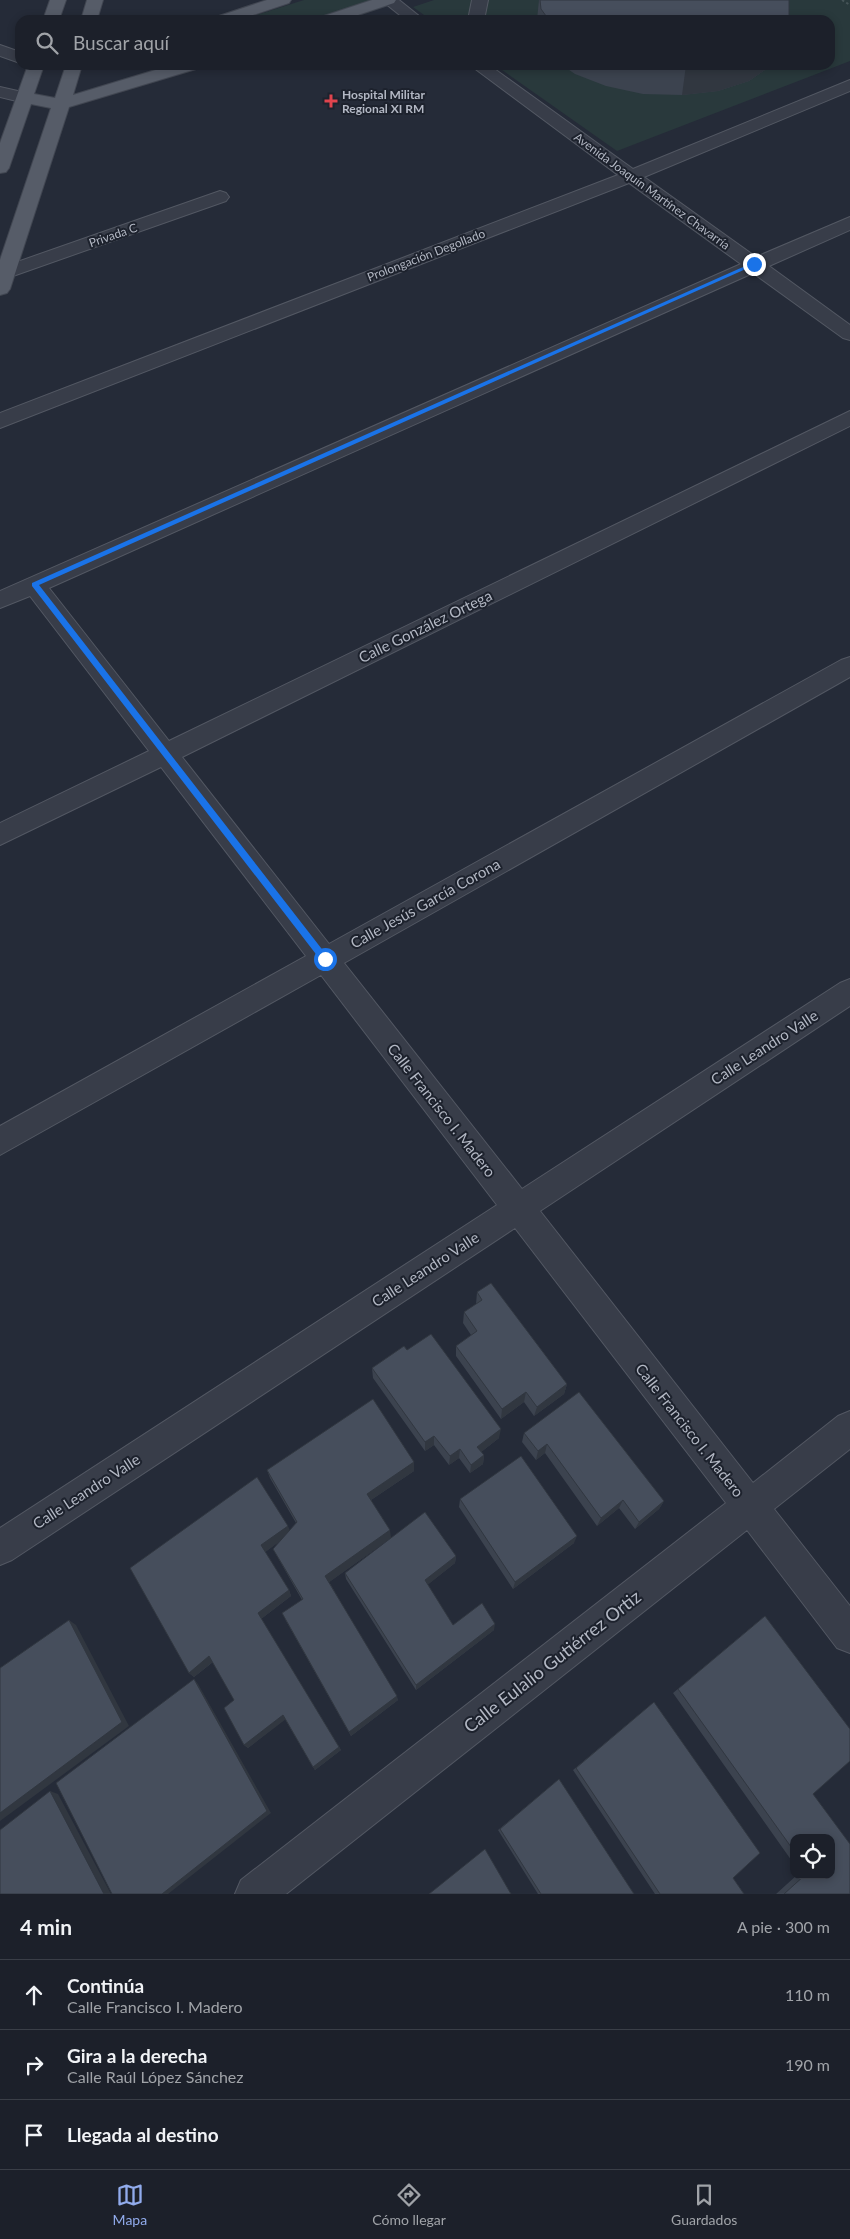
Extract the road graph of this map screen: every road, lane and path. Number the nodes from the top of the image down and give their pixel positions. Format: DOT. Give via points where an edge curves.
graph roads {
  1 [pos="58,0"];
  2 [pos="95,0"];
  3 [pos="283,0"];
  4 [pos="388,0"];
  5 [pos="480,0"];
  6 [pos="842,0"];
  7 [pos="850,5"];
  8 [pos="53,15"];
  9 [pos="90,15"];
  10 [pos="237,15"];
  11 [pos="342,15"];
  12 [pos="409,15"];
  13 [pos="477,15"];
  14 [pos="0,50"];
  15 [pos="15,56"];
  16 [pos="56,70"];
  17 [pos="61,70"];
  18 [pos="173,70"];
  19 [pos="485,70"];
  20 [pos="850,85"];
  21 [pos="0,92"];
  22 [pos="25,98"];
  23 [pos="61,104"];
  24 [pos="0,168"];
  25 [pos="631,176"];
  26 [pos="220,197"];
  27 [pos="850,223"];
  28 [pos="754,264"];
  29 [pos="3,281"];
  30 [pos="850,334"];
  31 [pos="850,418"];
  32 [pos="0,420"];
  33 [pos="34,585"];
  34 [pos="0,600"];
  35 [pos="850,666"];
  36 [pos="166,754"];
  37 [pos="0,835"];
  38 [pos="325,959"];
  39 [pos="850,991"];
  40 [pos="0,1141"];
  41 [pos="518,1208"];
  42 [pos="850,1428"];
  43 [pos="750,1506"];
  44 [pos="0,1548"];
  45 [pos="850,1635"];
  46 [pos="255,1894"];
  1 -- 8 [label="main road"];
  2 -- 9 [label="main road"];
  3 -- 10 [label="main road"];
  4 -- 11 [label="main road"];
  4 -- 12 [label="street"];
  5 -- 13 [label="street"];
  6 -- 7 [label="path"];
  14 -- 15 [label="street"];
  16 -- 22 [label="main road"];
  17 -- 23 [label="main road"];
  18 -- 23 [label="main road"];
  19 -- 25 [label="street, Avenida Joaquín Martínez Chavarría"];
  20 -- 25 [label="street, Prolongación Degollado"];
  21 -- 22 [label="street"];
  22 -- 23 [label="main road"];
  22 -- 24 [label="main road"];
  23 -- 29 [label="main road"];
  25 -- 28 [label="street, Avenida Joaquín Martínez Chavarría"];
  25 -- 32 [label="street, Prolongación Degollado"];
  26 -- 29 [label="street, Privada C"];
  27 -- 28 [label="street"];
  28 -- 30 [label="street, Avenida Joaquín Martínez Chavarría"];
  28 -- 33 [label="street"];
  31 -- 36 [label="street, Calle González Ortega"];
  33 -- 34 [label="street"];
  33 -- 36 [label="street, Calle Francisco I. Madero"];
  35 -- 38 [label="street, Calle Jesús García Corona"];
  36 -- 37 [label="street, Calle González Ortega"];
  36 -- 38 [label="street, Calle Francisco I. Madero"];
  38 -- 40 [label="street, Calle Jesús García Corona"];
  38 -- 41 [label="street, Calle Francisco I. Madero"];
  39 -- 41 [label="street, Calle Leandro Valle"];
  41 -- 43 [label="street, Calle Francisco I. Madero"];
  41 -- 44 [label="street, Calle Leandro Valle"];
  42 -- 43 [label="street, Calle Eulalio Gutiérrez Ortiz"];
  43 -- 45 [label="street, Calle Francisco I. Madero"];
  43 -- 46 [label="street, Calle Eulalio Gutiérrez Ortiz"];
}
